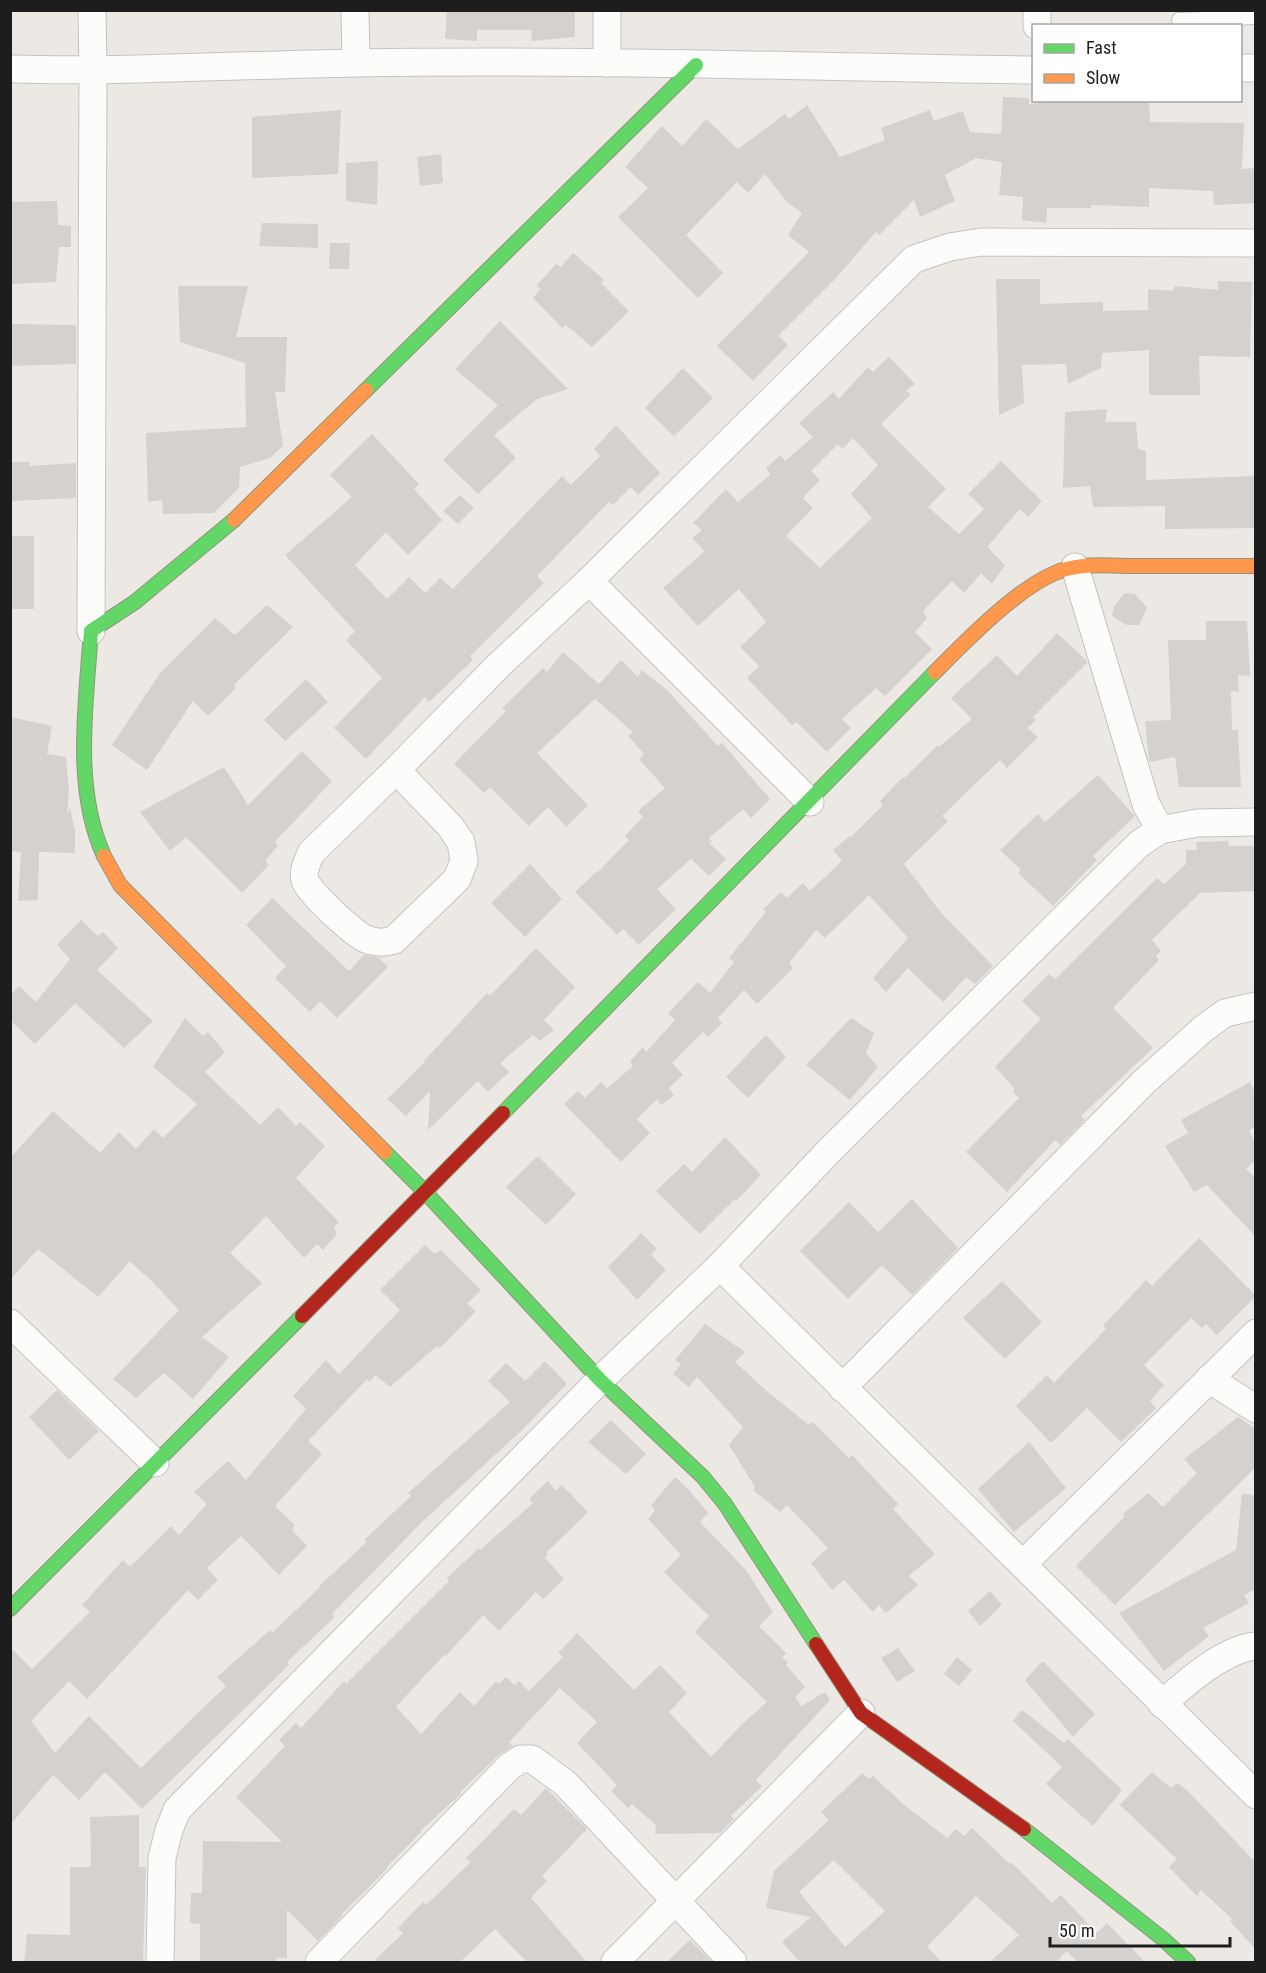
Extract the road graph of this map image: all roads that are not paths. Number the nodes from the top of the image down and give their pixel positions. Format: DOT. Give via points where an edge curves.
graph roads {
  1 [pos="92,10"];
  2 [pos="356,10"];
  3 [pos="607,10"];
  4 [pos="1256,17"];
  5 [pos="1179,20"];
  6 [pos="356,63"];
  7 [pos="607,63"];
  8 [pos="696,65"];
  9 [pos="10,69"];
  10 [pos="1032,70"];
  11 [pos="93,71"];
  12 [pos="1256,243"];
  13 [pos="1256,566"];
  14 [pos="1075,567"];
  15 [pos="589,581"];
  16 [pos="91,631"];
  17 [pos="396,770"];
  18 [pos="810,802"];
  19 [pos="1256,822"];
  20 [pos="1160,830"];
  21 [pos="1256,1006"];
  22 [pos="425,1192"];
  23 [pos="720,1266"];
  24 [pos="10,1323"];
  25 [pos="1256,1333"];
  26 [pos="1209,1379"];
  27 [pos="600,1380"];
  28 [pos="842,1388"];
  29 [pos="1256,1409"];
  30 [pos="155,1463"];
  31 [pos="1023,1564"];
  32 [pos="10,1609"];
  33 [pos="1256,1646"];
  34 [pos="1162,1704"];
  35 [pos="861,1713"];
  36 [pos="1256,1795"];
  37 [pos="675,1901"];
  38 [pos="160,1962"];
  39 [pos="320,1962"];
  40 [pos="615,1962"];
  41 [pos="733,1962"];
  42 [pos="1188,1962"];
  1 -- 11 [label="street"];
  2 -- 6 [label="street"];
  3 -- 7 [label="street"];
  4 -- 5 [label="lane"];
  6 -- 7 [label="street"];
  6 -- 11 [label="street"];
  7 -- 8 [label="street"];
  8 -- 10 [label="street"];
  8 -- 16 [label="street" via="229,525 135,602"];
  9 -- 11 [label="street"];
  11 -- 16 [label="street"];
  12 -- 15 [label="street" via="981,242 914,259"];
  13 -- 14 [label="street"];
  14 -- 18 [label="street" via="1038,583 969,638"];
  14 -- 20 [label="street" via="1146,804"];
  15 -- 17 [label="street"];
  15 -- 18 [label="street"];
  16 -- 22 [label="street" via="85,753 93,826 105,860 120,885"];
  17 -- 17 [label="street" via="311,853 305,867 305,880 315,896 363,939 381,944 394,940 457,879 465,861 461,842 450,826"];
  18 -- 22 [label="street"];
  19 -- 20 [label="street" via="1197,823"];
  20 -- 23 [label="street" via="1105,877 829,1151"];
  21 -- 28 [label="street" via="1225,1013 1144,1082"];
  22 -- 27 [label="street"];
  22 -- 30 [label="street"];
  23 -- 27 [label="street"];
  23 -- 28 [label="street"];
  24 -- 30 [label="street"];
  25 -- 26 [label="street"];
  26 -- 29 [label="street"];
  26 -- 31 [label="street"];
  27 -- 35 [label="street" via="703,1477 725,1504"];
  27 -- 38 [label="street" via="177,1810 162,1858"];
  28 -- 31 [label="street"];
  30 -- 32 [label="street"];
  31 -- 34 [label="street"];
  33 -- 34 [label="street" via="1224,1657"];
  34 -- 36 [label="street"];
  35 -- 37 [label="street"];
  35 -- 42 [label="street" via="1030,1833"];
  37 -- 39 [label="street" via="565,1784 532,1759 521,1759"];
  37 -- 40 [label="street"];
  37 -- 41 [label="street"];
}
